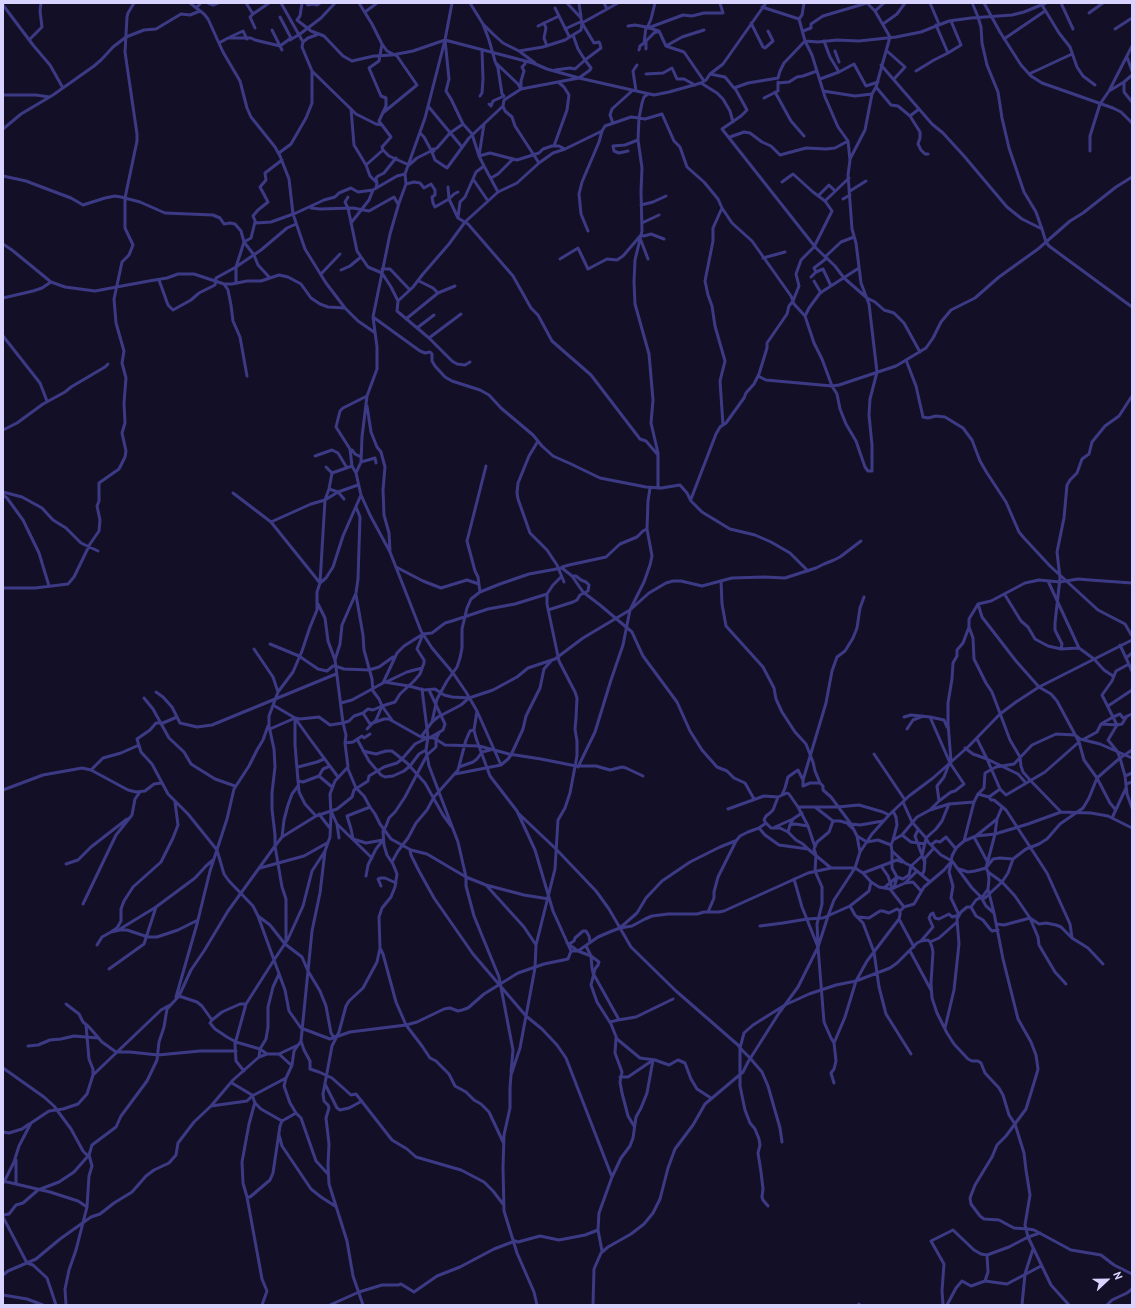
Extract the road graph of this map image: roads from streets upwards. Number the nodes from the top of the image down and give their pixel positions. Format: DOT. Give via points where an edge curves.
graph roads {
  1 [pos="41,3"];
  2 [pos="134,3"];
  3 [pos="190,3"];
  4 [pos="201,3"];
  5 [pos="208,3"];
  6 [pos="218,3"];
  7 [pos="246,3"];
  8 [pos="269,3"];
  9 [pos="281,3"];
  10 [pos="302,3"];
  11 [pos="306,3"];
  12 [pos="320,3"];
  13 [pos="335,3"];
  14 [pos="359,3"];
  15 [pos="452,3"];
  16 [pos="470,3"];
  17 [pos="567,3"];
  18 [pos="579,3"];
  19 [pos="604,3"];
  20 [pos="618,3"];
  21 [pos="655,3"];
  22 [pos="720,3"];
  23 [pos="766,3"];
  24 [pos="804,3"];
  25 [pos="868,3"];
  26 [pos="884,3"];
  27 [pos="905,3"];
  28 [pos="930,3"];
  29 [pos="1032,3"];
  30 [pos="1046,3"];
  31 [pos="1061,3"];
  32 [pos="1103,3"];
  33 [pos="379,4"];
  34 [pos="986,4"];
  35 [pos="3,5"];
  36 [pos="973,5"];
  37 [pos="1042,5"];
  38 [pos="762,7"];
  39 [pos="196,8"];
  40 [pos="555,8"];
  41 [pos="1035,8"];
  42 [pos="607,9"];
  43 [pos="200,11"];
  44 [pos="1045,11"];
  45 [pos="365,12"];
  46 [pos="875,12"];
  47 [pos="1089,13"];
  48 [pos="253,14"];
  49 [pos="559,16"];
  50 [pos="280,17"];
  51 [pos="978,17"];
  52 [pos="992,17"];
  53 [pos="581,18"];
  54 [pos="1132,18"];
  55 [pos="799,19"];
  56 [pos="297,20"];
  57 [pos="951,21"];
  58 [pos="544,23"];
  59 [pos="582,23"];
  60 [pos="751,23"];
  61 [pos="483,24"];
  62 [pos="883,24"];
  63 [pos="938,25"];
  64 [pos="295,26"];
  65 [pos="538,26"];
  66 [pos="628,26"];
  67 [pos="255,28"];
  68 [pos="306,28"];
  69 [pos="647,28"];
  70 [pos="565,29"];
  71 [pos="1073,29"];
  72 [pos="1115,29"];
  73 [pos="272,30"];
  74 [pos="704,30"];
  75 [pos="659,31"];
  76 [pos="768,31"];
  77 [pos="803,31"];
  78 [pos="300,34"];
  79 [pos="319,34"];
  80 [pos="571,36"];
  81 [pos="126,37"];
  82 [pos="890,37"];
  83 [pos="228,38"];
  84 [pos="247,38"];
  85 [pos="1004,39"];
  86 [pos="29,40"];
  87 [pos="290,40"];
  88 [pos="445,40"];
  89 [pos="805,41"];
  90 [pos="824,41"];
  91 [pos="303,42"];
  92 [pos="645,42"];
  93 [pos="219,43"];
  94 [pos="382,44"];
  95 [pos="280,46"];
  96 [pos="547,46"];
  97 [pos="666,46"];
  98 [pos="1132,46"];
  99 [pos="646,49"];
  100 [pos="282,50"];
  101 [pos="482,50"];
  102 [pos="639,50"];
  103 [pos="887,51"];
  104 [pos="492,52"];
  105 [pos="519,52"];
  106 [pos="948,53"];
  107 [pos="1072,54"];
  108 [pos="392,55"];
  109 [pos="380,56"];
  110 [pos="830,57"];
  111 [pos="1127,57"];
  112 [pos="585,60"];
  113 [pos="494,61"];
  114 [pos="524,61"];
  115 [pos="839,62"];
  116 [pos="538,65"];
  117 [pos="637,65"];
  118 [pos="881,65"];
  119 [pos="312,71"];
  120 [pos="554,71"];
  121 [pos="817,71"];
  122 [pos="916,71"];
  123 [pos="1132,71"];
  124 [pos="839,72"];
  125 [pos="646,74"];
  126 [pos="710,74"];
  127 [pos="1029,74"];
  128 [pos="1132,75"];
  129 [pos="580,78"];
  130 [pos="778,78"];
  131 [pos="894,79"];
  132 [pos="820,80"];
  133 [pos="558,82"];
  134 [pos="702,82"];
  135 [pos="878,82"];
  136 [pos="1124,82"];
  137 [pos="778,83"];
  138 [pos="1095,84"];
  139 [pos="695,85"];
  140 [pos="876,87"];
  141 [pos="63,88"];
  142 [pos="734,88"];
  143 [pos="521,89"];
  144 [pos="1109,90"];
  145 [pos="635,91"];
  146 [pos="824,91"];
  147 [pos="775,92"];
  148 [pos="648,94"];
  149 [pos="872,94"];
  150 [pos="3,95"];
  151 [pos="480,96"];
  152 [pos="49,97"];
  153 [pos="764,98"];
  154 [pos="499,99"];
  155 [pos="1132,102"];
  156 [pos="489,104"];
  157 [pos="503,104"];
  158 [pos="1100,104"];
  159 [pos="428,106"];
  160 [pos="351,109"];
  161 [pos="919,109"];
  162 [pos="384,112"];
  163 [pos="910,116"];
  164 [pos="639,118"];
  165 [pos="733,122"];
  166 [pos="1132,123"];
  167 [pos="463,124"];
  168 [pos="484,124"];
  169 [pos="613,124"];
  170 [pos="382,125"];
  171 [pos="3,129"];
  172 [pos="602,131"];
  173 [pos="420,133"];
  174 [pos="450,133"];
  175 [pos="472,134"];
  176 [pos="804,136"];
  177 [pos="730,137"];
  178 [pos="638,140"];
  179 [pos="848,141"];
  180 [pos="554,146"];
  181 [pos="462,147"];
  182 [pos="438,148"];
  183 [pos="565,149"];
  184 [pos="384,150"];
  185 [pos="1090,150"];
  186 [pos="628,151"];
  187 [pos="279,153"];
  188 [pos="928,154"];
  189 [pos="534,155"];
  190 [pos="479,156"];
  191 [pos="396,158"];
  192 [pos="850,159"];
  193 [pos="282,160"];
  194 [pos="512,160"];
  195 [pos="539,163"];
  196 [pos="366,165"];
  197 [pos="409,165"];
  198 [pos="484,166"];
  199 [pos="405,174"];
  200 [pos="3,176"];
  201 [pos="1132,177"];
  202 [pos="491,178"];
  203 [pos="849,178"];
  204 [pos="473,179"];
  205 [pos="866,180"];
  206 [pos="782,182"];
  207 [pos="377,183"];
  208 [pos="406,184"];
  209 [pos="448,187"];
  210 [pos="375,189"];
  211 [pos="835,191"];
  212 [pos="458,192"];
  213 [pos="498,192"];
  214 [pos="850,193"];
  215 [pos="666,196"];
  216 [pos="818,196"];
  217 [pos="348,197"];
  218 [pos="126,198"];
  219 [pos="449,199"];
  220 [pos="825,200"];
  221 [pos="843,200"];
  222 [pos="488,201"];
  223 [pos="398,204"];
  224 [pos="641,205"];
  225 [pos="311,208"];
  226 [pos="348,208"];
  227 [pos="722,208"];
  228 [pos="362,210"];
  229 [pos="293,214"];
  230 [pos="659,215"];
  231 [pos="458,218"];
  232 [pos="254,222"];
  233 [pos="464,222"];
  234 [pos="351,223"];
  235 [pos="642,223"];
  236 [pos="296,224"];
  237 [pos="1042,230"];
  238 [pos="588,231"];
  239 [pos="641,236"];
  240 [pos="854,237"];
  241 [pos="664,240"];
  242 [pos="244,242"];
  243 [pos="1046,242"];
  244 [pos="3,244"];
  245 [pos="814,247"];
  246 [pos="785,252"];
  247 [pos="340,254"];
  248 [pos="254,255"];
  249 [pos="361,257"];
  250 [pos="763,258"];
  251 [pos="826,258"];
  252 [pos="560,259"];
  253 [pos="648,259"];
  254 [pos="236,267"];
  255 [pos="859,268"];
  256 [pos="382,269"];
  257 [pos="341,270"];
  258 [pos="816,272"];
  259 [pos="382,273"];
  260 [pos="320,274"];
  261 [pos="811,277"];
  262 [pos="270,278"];
  263 [pos="844,278"];
  264 [pos="159,280"];
  265 [pos="217,281"];
  266 [pos="419,281"];
  267 [pos="814,281"];
  268 [pos="50,282"];
  269 [pos="236,283"];
  270 [pos="224,284"];
  271 [pos="455,286"];
  272 [pos="832,286"];
  273 [pos="117,288"];
  274 [pos="410,290"];
  275 [pos="438,293"];
  276 [pos="821,293"];
  277 [pos="3,298"];
  278 [pos="867,298"];
  279 [pos="793,300"];
  280 [pos="398,301"];
  281 [pos="1132,306"];
  282 [pos="345,308"];
  283 [pos="461,314"];
  284 [pos="434,316"];
  285 [pos="805,316"];
  286 [pos="373,317"];
  287 [pos="406,319"];
  288 [pos="417,328"];
  289 [pos="374,332"];
  290 [pos="3,336"];
  291 [pos="428,338"];
  292 [pos="920,352"];
  293 [pos="906,360"];
  294 [pos="470,362"];
  295 [pos="108,364"];
  296 [pos="877,372"];
  297 [pos="247,376"];
  298 [pos="758,376"];
  299 [pos="832,386"];
  300 [pos="367,396"];
  301 [pos="1132,396"];
  302 [pos="47,401"];
  303 [pos="366,403"];
  304 [pos="723,425"];
  305 [pos="3,430"];
  306 [pos="538,442"];
  307 [pos="350,449"];
  308 [pos="315,456"];
  309 [pos="658,456"];
  310 [pos="362,457"];
  311 [pos="362,462"];
  312 [pos="376,462"];
  313 [pos="352,466"];
  314 [pos="360,466"];
  315 [pos="486,466"];
  316 [pos="326,467"];
  317 [pos="346,468"];
  318 [pos="362,471"];
  319 [pos="332,473"];
  320 [pos="356,473"];
  321 [pos="358,485"];
  322 [pos="650,488"];
  323 [pos="658,488"];
  324 [pos="329,489"];
  325 [pos="3,492"];
  326 [pos="338,492"];
  327 [pos="233,493"];
  328 [pos="3,495"];
  329 [pos="361,496"];
  330 [pos="325,500"];
  331 [pos="344,500"];
  332 [pos="690,500"];
  333 [pos="356,507"];
  334 [pos="271,522"];
  335 [pos="647,529"];
  336 [pos="861,541"];
  337 [pos="89,547"];
  338 [pos="98,552"];
  339 [pos="390,552"];
  340 [pos="396,567"];
  341 [pos="560,568"];
  342 [pos="808,571"];
  343 [pos="1060,574"];
  344 [pos="572,576"];
  345 [pos="561,577"];
  346 [pos="721,581"];
  347 [pos="1048,581"];
  348 [pos="564,582"];
  349 [pos="1060,582"];
  350 [pos="1068,582"];
  351 [pos="320,583"];
  352 [pos="1132,583"];
  353 [pos="479,584"];
  354 [pos="49,586"];
  355 [pos="3,588"];
  356 [pos="480,592"];
  357 [pos="583,592"];
  358 [pos="356,593"];
  359 [pos="547,594"];
  360 [pos="1005,595"];
  361 [pos="864,597"];
  362 [pos="318,604"];
  363 [pos="978,604"];
  364 [pos="1058,604"];
  365 [pos="548,610"];
  366 [pos="630,610"];
  367 [pos="464,617"];
  368 [pos="616,618"];
  369 [pos="969,627"];
  370 [pos="626,628"];
  371 [pos="423,634"];
  372 [pos="1132,636"];
  373 [pos="1132,640"];
  374 [pos="270,644"];
  375 [pos="1120,645"];
  376 [pos="1079,648"];
  377 [pos="254,649"];
  378 [pos="1062,649"];
  379 [pos="1132,653"];
  380 [pos="395,655"];
  381 [pos="300,656"];
  382 [pos="558,656"];
  383 [pos="1126,658"];
  384 [pos="1094,659"];
  385 [pos="335,660"];
  386 [pos="551,661"];
  387 [pos="1129,664"];
  388 [pos="335,666"];
  389 [pos="422,668"];
  390 [pos="368,670"];
  391 [pos="1132,671"];
  392 [pos="453,673"];
  393 [pos="336,674"];
  394 [pos="1113,676"];
  395 [pos="385,682"];
  396 [pos="409,686"];
  397 [pos="1039,688"];
  398 [pos="422,689"];
  399 [pos="373,690"];
  400 [pos="429,690"];
  401 [pos="1132,690"];
  402 [pos="156,692"];
  403 [pos="278,692"];
  404 [pos="440,692"];
  405 [pos="144,698"];
  406 [pos="469,698"];
  407 [pos="274,699"];
  408 [pos="341,703"];
  409 [pos="436,704"];
  410 [pos="273,706"];
  411 [pos="382,706"];
  412 [pos="1108,706"];
  413 [pos="477,711"];
  414 [pos="363,713"];
  415 [pos="1000,714"];
  416 [pos="1132,714"];
  417 [pos="441,715"];
  418 [pos="925,716"];
  419 [pos="1127,716"];
  420 [pos="177,717"];
  421 [pos="904,717"];
  422 [pos="930,717"];
  423 [pos="1113,717"];
  424 [pos="295,718"];
  425 [pos="373,722"];
  426 [pos="393,722"];
  427 [pos="432,722"];
  428 [pos="161,723"];
  429 [pos="343,723"];
  430 [pos="1101,724"];
  431 [pos="1117,725"];
  432 [pos="269,728"];
  433 [pos="367,729"];
  434 [pos="427,729"];
  435 [pos="907,729"];
  436 [pos="474,730"];
  437 [pos="950,732"];
  438 [pos="439,733"];
  439 [pos="370,734"];
  440 [pos="1075,735"];
  441 [pos="421,737"];
  442 [pos="429,737"];
  443 [pos="357,739"];
  444 [pos="436,739"];
  445 [pos="977,739"];
  446 [pos="1084,739"];
  447 [pos="1079,742"];
  448 [pos="345,743"];
  449 [pos="138,745"];
  450 [pos="464,746"];
  451 [pos="479,746"];
  452 [pos="966,748"];
  453 [pos="426,750"];
  454 [pos="493,750"];
  455 [pos="1132,750"];
  456 [pos="363,751"];
  457 [pos="482,752"];
  458 [pos="1117,752"];
  459 [pos="874,754"];
  460 [pos="427,755"];
  461 [pos="511,755"];
  462 [pos="811,756"];
  463 [pos="1125,756"];
  464 [pos="1020,757"];
  465 [pos="1120,758"];
  466 [pos="1132,758"];
  467 [pos="324,759"];
  468 [pos="402,759"];
  469 [pos="987,760"];
  470 [pos="951,762"];
  471 [pos="501,765"];
  472 [pos="330,766"];
  473 [pos="410,766"];
  474 [pos="577,766"];
  475 [pos="298,767"];
  476 [pos="459,767"];
  477 [pos="487,767"];
  478 [pos="1003,767"];
  479 [pos="348,769"];
  480 [pos="992,769"];
  481 [pos="91,770"];
  482 [pos="377,770"];
  483 [pos="417,773"];
  484 [pos="1132,773"];
  485 [pos="455,774"];
  486 [pos="320,776"];
  487 [pos="643,776"];
  488 [pos="1125,776"];
  489 [pos="338,777"];
  490 [pos="1097,778"];
  491 [pos="804,780"];
  492 [pos="1030,780"];
  493 [pos="298,781"];
  494 [pos="1132,782"];
  495 [pos="162,783"];
  496 [pos="820,783"];
  497 [pos="1026,783"];
  498 [pos="235,786"];
  499 [pos="298,786"];
  500 [pos="1126,786"];
  501 [pos="332,787"];
  502 [pos="356,788"];
  503 [pos="1000,789"];
  504 [pos="3,790"];
  505 [pos="140,792"];
  506 [pos="439,792"];
  507 [pos="978,794"];
  508 [pos="780,796"];
  509 [pos="434,797"];
  510 [pos="989,797"];
  511 [pos="754,799"];
  512 [pos="904,801"];
  513 [pos="940,801"];
  514 [pos="175,802"];
  515 [pos="974,802"];
  516 [pos="949,804"];
  517 [pos="370,807"];
  518 [pos="798,807"];
  519 [pos="815,807"];
  520 [pos="837,807"];
  521 [pos="1002,807"];
  522 [pos="1132,808"];
  523 [pos="728,809"];
  524 [pos="1115,809"];
  525 [pos="930,810"];
  526 [pos="331,811"];
  527 [pos="517,811"];
  528 [pos="893,811"];
  529 [pos="1062,812"];
  530 [pos="1077,812"];
  531 [pos="802,813"];
  532 [pos="317,815"];
  533 [pos="889,815"];
  534 [pos="131,816"];
  535 [pos="1112,818"];
  536 [pos="793,819"];
  537 [pos="997,819"];
  538 [pos="885,820"];
  539 [pos="833,821"];
  540 [pos="912,822"];
  541 [pos="766,823"];
  542 [pos="337,824"];
  543 [pos="851,824"];
  544 [pos="790,825"];
  545 [pos="808,826"];
  546 [pos="1017,826"];
  547 [pos="330,827"];
  548 [pos="452,828"];
  549 [pos="760,828"];
  550 [pos="771,828"];
  551 [pos="853,828"];
  552 [pos="1132,828"];
  553 [pos="383,829"];
  554 [pos="918,830"];
  555 [pos="788,832"];
  556 [pos="995,834"];
  557 [pos="902,835"];
  558 [pos="857,836"];
  559 [pos="975,836"];
  560 [pos="282,837"];
  561 [pos="339,838"];
  562 [pos="926,838"];
  563 [pos="353,839"];
  564 [pos="383,840"];
  565 [pos="893,840"];
  566 [pos="736,841"];
  567 [pos="964,841"];
  568 [pos="866,842"];
  569 [pos="327,843"];
  570 [pos="918,843"];
  571 [pos="924,843"];
  572 [pos="403,845"];
  573 [pos="931,845"];
  574 [pos="275,846"];
  575 [pos="891,846"];
  576 [pos="815,847"];
  577 [pos="1030,847"];
  578 [pos="934,848"];
  579 [pos="556,849"];
  580 [pos="808,849"];
  581 [pos="956,849"];
  582 [pos="217,850"];
  583 [pos="410,850"];
  584 [pos="325,851"];
  585 [pos="892,851"];
  586 [pos="860,852"];
  587 [pos="816,855"];
  588 [pos="922,856"];
  589 [pos="372,858"];
  590 [pos="1013,859"];
  591 [pos="213,860"];
  592 [pos="952,861"];
  593 [pos="392,862"];
  594 [pos="924,862"];
  595 [pos="988,862"];
  596 [pos="278,863"];
  597 [pos="892,863"];
  598 [pos="905,863"];
  599 [pos="66,864"];
  600 [pos="881,866"];
  601 [pos="911,866"];
  602 [pos="259,868"];
  603 [pos="831,868"];
  604 [pos="855,868"];
  605 [pos="957,868"];
  606 [pos="986,868"];
  607 [pos="917,870"];
  608 [pos="815,871"];
  609 [pos="988,872"];
  610 [pos="863,873"];
  611 [pos="922,875"];
  612 [pos="366,876"];
  613 [pos="466,877"];
  614 [pos="897,877"];
  615 [pos="385,878"];
  616 [pos="376,879"];
  617 [pos="794,879"];
  618 [pos="871,882"];
  619 [pos="891,882"];
  620 [pos="930,882"];
  621 [pos="1002,882"];
  622 [pos="905,883"];
  623 [pos="396,884"];
  624 [pos="486,885"];
  625 [pos="381,886"];
  626 [pos="884,888"];
  627 [pos="892,888"];
  628 [pos="988,889"];
  629 [pos="921,891"];
  630 [pos="241,894"];
  631 [pos="989,894"];
  632 [pos="981,897"];
  633 [pos="548,898"];
  634 [pos="83,904"];
  635 [pos="850,906"];
  636 [pos="904,907"];
  637 [pos="971,907"];
  638 [pos="156,908"];
  639 [pos="900,911"];
  640 [pos="708,912"];
  641 [pos="994,913"];
  642 [pos="959,915"];
  643 [pos="258,916"];
  644 [pos="828,916"];
  645 [pos="858,917"];
  646 [pos="819,918"];
  647 [pos="1030,918"];
  648 [pos="807,919"];
  649 [pos="899,919"];
  650 [pos="198,920"];
  651 [pos="957,922"];
  652 [pos="997,924"];
  653 [pos="760,926"];
  654 [pos="620,928"];
  655 [pos="120,930"];
  656 [pos="998,930"];
  657 [pos="112,932"];
  658 [pos="148,937"];
  659 [pos="1072,938"];
  660 [pos="921,941"];
  661 [pos="590,942"];
  662 [pos="930,942"];
  663 [pos="286,943"];
  664 [pos="568,943"];
  665 [pos="97,945"];
  666 [pos="536,945"];
  667 [pos="586,946"];
  668 [pos="818,947"];
  669 [pos="914,947"];
  670 [pos="380,948"];
  671 [pos="910,950"];
  672 [pos="571,951"];
  673 [pos="578,951"];
  674 [pos="874,952"];
  675 [pos="591,956"];
  676 [pos="274,960"];
  677 [pos="1103,964"];
  678 [pos="535,968"];
  679 [pos="109,969"];
  680 [pos="308,971"];
  681 [pos="878,972"];
  682 [pos="593,973"];
  683 [pos="279,974"];
  684 [pos="856,981"];
  685 [pos="1066,984"];
  686 [pos="500,985"];
  687 [pos="821,990"];
  688 [pos="932,992"];
  689 [pos="177,997"];
  690 [pos="673,999"];
  691 [pos="66,1004"];
  692 [pos="171,1004"];
  693 [pos="246,1004"];
  694 [pos="785,1005"];
  695 [pos="526,1016"];
  696 [pos="212,1020"];
  697 [pos="618,1020"];
  698 [pos="610,1022"];
  699 [pos="86,1025"];
  700 [pos="406,1025"];
  701 [pos="301,1028"];
  702 [pos="945,1028"];
  703 [pos="88,1037"];
  704 [pos="336,1037"];
  705 [pos="616,1037"];
  706 [pos="98,1038"];
  707 [pos="236,1042"];
  708 [pos="300,1043"];
  709 [pos="834,1043"];
  710 [pos="28,1046"];
  711 [pos="740,1048"];
  712 [pos="260,1049"];
  713 [pos="236,1051"];
  714 [pos="117,1052"];
  715 [pos="267,1054"];
  716 [pos="279,1054"];
  717 [pos="911,1054"];
  718 [pos="158,1055"];
  719 [pos="259,1057"];
  720 [pos="750,1058"];
  721 [pos="653,1060"];
  722 [pos="292,1065"];
  723 [pos="3,1068"];
  724 [pos="244,1071"];
  725 [pos="93,1075"];
  726 [pos="326,1075"];
  727 [pos="511,1075"];
  728 [pos="740,1075"];
  729 [pos="620,1077"];
  730 [pos="286,1078"];
  731 [pos="834,1082"];
  732 [pos="232,1083"];
  733 [pos="325,1084"];
  734 [pos="252,1096"];
  735 [pos="711,1098"];
  736 [pos="362,1101"];
  737 [pos="255,1102"];
  738 [pos="211,1106"];
  739 [pos="56,1110"];
  740 [pos="296,1113"];
  741 [pos="282,1121"];
  742 [pos="31,1123"];
  743 [pos="1015,1124"];
  744 [pos="635,1128"];
  745 [pos="3,1132"];
  746 [pos="279,1133"];
  747 [pos="782,1142"];
  748 [pos="504,1144"];
  749 [pos="16,1156"];
  750 [pos="88,1156"];
  751 [pos="328,1174"];
  752 [pos="612,1177"];
  753 [pos="3,1182"];
  754 [pos="16,1184"];
  755 [pos="38,1190"];
  756 [pos="247,1197"];
  757 [pos="503,1204"];
  758 [pos="335,1206"];
  759 [pos="768,1206"];
  760 [pos="86,1207"];
  761 [pos="3,1216"];
  762 [pos="82,1224"];
  763 [pos="1025,1228"];
  764 [pos="598,1230"];
  765 [pos="1040,1233"];
  766 [pos="1028,1237"];
  767 [pos="514,1241"];
  768 [pos="1033,1249"];
  769 [pos="602,1251"];
  770 [pos="987,1255"];
  771 [pos="27,1264"];
  772 [pos="1041,1266"];
  773 [pos="3,1274"];
  774 [pos="1025,1274"];
  775 [pos="1132,1274"];
  776 [pos="985,1281"];
  777 [pos="1132,1289"];
  778 [pos="359,1292"];
  779 [pos="3,1294"];
  780 [pos="43,1305"];
  781 [pos="56,1305"];
  782 [pos="66,1305"];
  783 [pos="262,1305"];
  784 [pos="330,1305"];
  785 [pos="363,1305"];
  786 [pos="537,1305"];
  787 [pos="593,1305"];
  788 [pos="943,1305"];
  789 [pos="947,1305"];
  790 [pos="1022,1305"];
  791 [pos="1069,1305"];
  792 [pos="1107,1305"];
  1 -- 86 [label="street" via="42,27"];
  2 -- 81 [label="street" via="127,17"];
  3 -- 39 [label="street"];
  4 -- 39 [label="street"];
  5 -- 6 [label="street"];
  7 -- 48 [label="street"];
  8 -- 48 [label="street"];
  9 -- 64 [label="street"];
  10 -- 56 [label="street"];
  11 -- 12 [label="street"];
  13 -- 68 [label="street" via="321,18"];
  14 -- 45 [label="street"];
  15 -- 88 [label="street"];
  16 -- 61 [label="street"];
  17 -- 53 [label="street"];
  18 -- 53 [label="street"];
  19 -- 42 [label="street"];
  20 -- 42 [label="street"];
  21 -- 69 [label="street"];
  22 -- 69 [label="street" via="723,13 683,15"];
  23 -- 38 [label="street"];
  24 -- 55 [label="street"];
  25 -- 46 [label="street"];
  25 -- 77 [label="street" via="823,16 811,24 811,28"];
  26 -- 46 [label="street"];
  27 -- 62 [label="street" via="897,14"];
  28 -- 63 [label="street"];
  29 -- 41 [label="street"];
  30 -- 37 [label="street"];
  31 -- 71 [label="street"];
  32 -- 47 [label="street"];
  33 -- 45 [label="street"];
  34 -- 52 [label="street"];
  35 -- 86 [label="street"];
  36 -- 51 [label="street"];
  37 -- 41 [label="street"];
  37 -- 44 [label="street"];
  38 -- 55 [label="street"];
  38 -- 60 [label="street"];
  39 -- 43 [label="street"];
  40 -- 49 [label="street"];
  41 -- 52 [label="street" via="1012,15"];
  42 -- 59 [label="street"];
  43 -- 81 [label="street" via="190,15 181,14 156,29 144,30"];
  43 -- 93 [label="street" via="208,19"];
  44 -- 85 [label="street"];
  44 -- 107 [label="street" via="1070,47"];
  45 -- 94 [label="street"];
  46 -- 62 [label="street"];
  48 -- 67 [label="street" via="250,17"];
  49 -- 58 [label="street"];
  49 -- 70 [label="street"];
  50 -- 87 [label="street"];
  51 -- 52 [label="street"];
  51 -- 57 [label="street"];
  51 -- 237 [label="street" via="987,65 998,92 1009,148 1024,192 1036,212"];
  52 -- 85 [label="street"];
  53 -- 59 [label="street"];
  54 -- 72 [label="street"];
  55 -- 77 [label="street"];
  56 -- 64 [label="street"];
  56 -- 68 [label="street"];
  57 -- 63 [label="street"];
  57 -- 106 [label="street" via="961,45"];
  58 -- 65 [label="street"];
  58 -- 96 [label="street"];
  59 -- 70 [label="street"];
  59 -- 80 [label="street" via="581,30"];
  59 -- 112 [label="street" via="594,44 599,42 600,48"];
  60 -- 76 [label="street" via="765,48 772,41"];
  60 -- 126 [label="street" via="723,64"];
  61 -- 104 [label="street"];
  61 -- 105 [label="street"];
  62 -- 82 [label="street"];
  63 -- 82 [label="street" via="921,32"];
  63 -- 106 [label="street"];
  64 -- 78 [label="street"];
  66 -- 69 [label="street"];
  68 -- 78 [label="street"];
  68 -- 79 [label="street"];
  69 -- 75 [label="street"];
  69 -- 92 [label="street"];
  70 -- 80 [label="street"];
  73 -- 95 [label="street"];
  74 -- 97 [label="street" via="682,37"];
  75 -- 92 [label="street"];
  75 -- 97 [label="street"];
  77 -- 89 [label="street"];
  78 -- 87 [label="street"];
  78 -- 91 [label="street"];
  79 -- 91 [label="street"];
  79 -- 109 [label="street" via="352,61"];
  80 -- 96 [label="street"];
  80 -- 112 [label="street"];
  81 -- 141 [label="street" via="101,60"];
  81 -- 218 [label="street" via="126,67 137,134"];
  82 -- 90 [label="street" via="859,41"];
  82 -- 103 [label="street"];
  83 -- 84 [label="street"];
  83 -- 84 [label="street" via="242,31"];
  83 -- 93 [label="street"];
  84 -- 95 [label="street"];
  85 -- 127 [label="street"];
  86 -- 141 [label="street" via="50,65"];
  87 -- 95 [label="street"];
  88 -- 101 [label="street"];
  88 -- 108 [label="street"];
  88 -- 159 [label="street"];
  88 -- 167 [label="street" via="449,79 446,91"];
  89 -- 90 [label="street"];
  89 -- 121 [label="street"];
  89 -- 130 [label="street" via="784,63"];
  90 -- 110 [label="street"];
  91 -- 119 [label="street" via="302,47"];
  92 -- 99 [label="street"];
  92 -- 102 [label="street"];
  93 -- 187 [label="street" via="240,81 251,117"];
  94 -- 108 [label="street"];
  94 -- 109 [label="street"];
  95 -- 100 [label="street"];
  96 -- 105 [label="street"];
  97 -- 134 [label="street" via="684,52"];
  98 -- 111 [label="street"];
  101 -- 104 [label="street"];
  101 -- 151 [label="street" via="484,79"];
  103 -- 118 [label="street"];
  103 -- 131 [label="street" via="905,67"];
  104 -- 113 [label="street"];
  104 -- 114 [label="street"];
  105 -- 116 [label="street"];
  106 -- 122 [label="street"];
  107 -- 127 [label="street"];
  107 -- 138 [label="street" via="1083,76"];
  108 -- 109 [label="street"];
  108 -- 162 [label="street" via="397,56 417,85"];
  109 -- 162 [label="street" via="379,61 369,68 381,96 386,98"];
  110 -- 115 [label="street" via="836,53"];
  110 -- 124 [label="street"];
  111 -- 123 [label="street"];
  111 -- 144 [label="street"];
  112 -- 120 [label="street" via="575,69"];
  112 -- 129 [label="street" via="591,69"];
  113 -- 143 [label="street"];
  113 -- 154 [label="street" via="504,96"];
  114 -- 116 [label="street"];
  114 -- 143 [label="street"];
  116 -- 120 [label="street"];
  117 -- 145 [label="street" via="633,71"];
  118 -- 131 [label="street"];
  118 -- 135 [label="street"];
  119 -- 160 [label="street"];
  119 -- 187 [label="street" via="312,98 306,118 291,144"];
  120 -- 129 [label="street"];
  121 -- 132 [label="street"];
  121 -- 137 [label="street" via="789,82"];
  124 -- 132 [label="street"];
  124 -- 135 [label="street" via="854,64 866,86"];
  125 -- 139 [label="street" via="663,73 672,68 677,79 684,79"];
  126 -- 134 [label="street"];
  126 -- 142 [label="street" via="725,77"];
  127 -- 158 [label="street" via="1042,83"];
  128 -- 136 [label="street"];
  129 -- 133 [label="street"];
  129 -- 145 [label="street"];
  130 -- 137 [label="street"];
  130 -- 142 [label="street"];
  131 -- 161 [label="street"];
  132 -- 146 [label="street"];
  133 -- 143 [label="street"];
  133 -- 180 [label="street" via="569,95 567,110"];
  134 -- 139 [label="street"];
  134 -- 165 [label="street" via="723,99"];
  135 -- 140 [label="street"];
  136 -- 144 [label="street"];
  136 -- 155 [label="street" via="1124,92"];
  137 -- 147 [label="street" via="778,91"];
  139 -- 148 [label="street" via="654,95"];
  140 -- 149 [label="street"];
  140 -- 163 [label="street" via="891,105 898,106"];
  141 -- 152 [label="street"];
  142 -- 165 [label="street" via="747,110"];
  143 -- 157 [label="street" via="504,100"];
  144 -- 158 [label="street"];
  145 -- 148 [label="street"];
  145 -- 169 [label="street" via="612,109 610,115"];
  146 -- 149 [label="street" via="855,96"];
  146 -- 179 [label="street" via="838,127"];
  147 -- 153 [label="street"];
  147 -- 176 [label="street" via="791,121"];
  148 -- 164 [label="street" via="644,97"];
  149 -- 192 [label="street" via="865,130"];
  150 -- 152 [label="street"];
  152 -- 171 [label="street" via="21,114"];
  154 -- 156 [label="street" via="493,101 491,106"];
  154 -- 157 [label="street"];
  157 -- 168 [label="street"];
  157 -- 189 [label="street" via="505,112 512,117"];
  158 -- 166 [label="street" via="1120,112"];
  158 -- 185 [label="street" via="1090,136"];
  159 -- 173 [label="street"];
  159 -- 174 [label="street"];
  160 -- 170 [label="street" via="368,121"];
  160 -- 196 [label="street" via="354,145"];
  161 -- 163 [label="street"];
  161 -- 237 [label="street" via="964,156 1007,207"];
  162 -- 170 [label="street" via="379,118"];
  163 -- 188 [label="street" via="920,132 918,144 921,150"];
  164 -- 169 [label="street" via="631,117"];
  164 -- 178 [label="street"];
  164 -- 227 [label="street" via="645,119 662,114 674,141 680,147 687,167 704,182"];
  165 -- 177 [label="street" via="722,129"];
  167 -- 174 [label="street"];
  167 -- 175 [label="street"];
  168 -- 175 [label="street"];
  168 -- 190 [label="street"];
  169 -- 172 [label="street" via="604,126"];
  170 -- 184 [label="street" via="392,137 382,147"];
  172 -- 183 [label="street"];
  172 -- 238 [label="street" via="579,194 581,214"];
  173 -- 182 [label="street" via="431,150"];
  173 -- 197 [label="street"];
  174 -- 181 [label="street"];
  174 -- 182 [label="street"];
  175 -- 181 [label="street"];
  175 -- 190 [label="street"];
  177 -- 179 [label="street" via="744,132 750,133 780,155 806,148 835,148"];
  177 -- 245 [label="street"];
  178 -- 186 [label="street" via="613,146 614,151 619,153"];
  178 -- 224 [label="street" via="642,168"];
  179 -- 192 [label="street"];
  180 -- 183 [label="street"];
  180 -- 189 [label="street" via="542,149"];
  181 -- 182 [label="street" via="446,168 434,159 432,152"];
  182 -- 197 [label="street"];
  183 -- 195 [label="street" via="553,152"];
  184 -- 191 [label="street" via="389,156"];
  184 -- 196 [label="street"];
  187 -- 193 [label="street"];
  189 -- 194 [label="street"];
  189 -- 195 [label="street"];
  190 -- 194 [label="street" via="490,153"];
  190 -- 198 [label="street"];
  191 -- 197 [label="street"];
  191 -- 207 [label="street" via="384,173 376,178"];
  192 -- 203 [label="street"];
  193 -- 229 [label="street" via="289,179"];
  193 -- 232 [label="street" via="265,173 266,180 260,187 268,202 253,216"];
  194 -- 202 [label="street"];
  195 -- 213 [label="street" via="517,183"];
  196 -- 207 [label="street" via="370,176"];
  197 -- 199 [label="street"];
  198 -- 202 [label="street"];
  198 -- 204 [label="street" via="476,172"];
  199 -- 208 [label="street"];
  199 -- 210 [label="street"];
  200 -- 218 [label="street" via="32,183 83,205 115,196"];
  201 -- 243 [label="street" via="1070,221"];
  202 -- 213 [label="street"];
  203 -- 211 [label="street"];
  203 -- 214 [label="street"];
  204 -- 222 [label="street"];
  204 -- 231 [label="street" via="460,202"];
  205 -- 214 [label="street"];
  206 -- 216 [label="street" via="792,174"];
  207 -- 210 [label="street"];
  208 -- 219 [label="street" via="419,183 424,188 431,184 435,190 432,197 435,207"];
  208 -- 223 [label="street"];
  209 -- 219 [label="street"];
  210 -- 225 [label="street" via="358,192 350,188"];
  210 -- 228 [label="street"];
  211 -- 216 [label="street" via="830,185"];
  211 -- 220 [label="street"];
  212 -- 219 [label="street"];
  213 -- 222 [label="street"];
  214 -- 221 [label="street"];
  214 -- 240 [label="street"];
  215 -- 224 [label="street"];
  216 -- 220 [label="street"];
  217 -- 226 [label="street" via="345,202"];
  218 -- 242 [label="street" via="166,213 220,218 224,224 230,223 238,227"];
  218 -- 273 [label="street" via="125,228 133,245 129,255 122,262"];
  219 -- 231 [label="street"];
  220 -- 245 [label="street" via="832,211"];
  222 -- 233 [label="street"];
  223 -- 228 [label="street" via="394,197 369,211"];
  223 -- 256 [label="street"];
  224 -- 235 [label="street"];
  225 -- 226 [label="street"];
  225 -- 229 [label="street"];
  226 -- 228 [label="street"];
  226 -- 234 [label="street"];
  227 -- 250 [label="street" via="732,223 752,241"];
  227 -- 304 [label="street" via="713,228 705,281 725,361 720,381"];
  228 -- 234 [label="street"];
  229 -- 232 [label="street" via="271,222"];
  229 -- 236 [label="street"];
  230 -- 235 [label="street"];
  231 -- 233 [label="street"];
  232 -- 242 [label="street" via="251,238"];
  233 -- 266 [label="street"];
  233 -- 309 [label="street" via="471,226 513,276 552,341 591,375 640,439 646,441"];
  234 -- 249 [label="street" via="356,251"];
  235 -- 239 [label="street"];
  236 -- 248 [label="street" via="287,228"];
  236 -- 260 [label="street" via="305,248"];
  237 -- 243 [label="street"];
  239 -- 241 [label="street" via="651,234"];
  239 -- 252 [label="street" via="623,256 616,260 607,259 588,269 578,248"];
  239 -- 253 [label="street"];
  239 -- 309 [label="street" via="635,260 635,304 649,354 653,400 651,423"];
  240 -- 251 [label="street" via="841,242"];
  240 -- 255 [label="street"];
  242 -- 248 [label="street"];
  242 -- 254 [label="street"];
  243 -- 281 [label="street" via="1068,261"];
  243 -- 292 [label="street" via="976,298 951,310 926,348"];
  244 -- 268 [label="street"];
  245 -- 251 [label="street"];
  245 -- 279 [label="street" via="801,260 796,274 799,286"];
  246 -- 250 [label="street"];
  247 -- 260 [label="street"];
  248 -- 254 [label="street"];
  248 -- 262 [label="street" via="258,265"];
  249 -- 257 [label="street"];
  249 -- 259 [label="street" via="368,267"];
  250 -- 279 [label="street"];
  251 -- 258 [label="street" via="814,268"];
  251 -- 263 [label="street"];
  254 -- 265 [label="street" via="216,278"];
  254 -- 269 [label="street"];
  255 -- 263 [label="street"];
  255 -- 278 [label="street"];
  256 -- 259 [label="street"];
  256 -- 274 [label="street" via="390,269"];
  258 -- 261 [label="street"];
  258 -- 272 [label="street" via="823,269"];
  259 -- 280 [label="street"];
  259 -- 286 [label="street"];
  260 -- 282 [label="street"];
  262 -- 269 [label="street" via="261,282"];
  262 -- 282 [label="street" via="279,275 288,277 301,284 320,304"];
  263 -- 272 [label="street"];
  263 -- 278 [label="street"];
  264 -- 265 [label="street" via="178,274 194,274"];
  264 -- 265 [label="street" via="172,310 216,285"];
  264 -- 273 [label="street"];
  265 -- 270 [label="street"];
  266 -- 274 [label="street"];
  266 -- 275 [label="street"];
  267 -- 276 [label="street"];
  268 -- 273 [label="street" via="95,291"];
  268 -- 277 [label="street" via="42,288"];
  269 -- 270 [label="street"];
  270 -- 297 [label="street" via="233,321 240,337"];
  271 -- 275 [label="street"];
  272 -- 276 [label="street"];
  273 -- 337 [label="street" via="114,299 116,323 124,351 122,363 126,378 125,423 122,433 126,451 119,468 99,483 99,531"];
  274 -- 280 [label="street"];
  275 -- 287 [label="street"];
  276 -- 285 [label="street"];
  278 -- 292 [label="street" via="884,310 894,313 904,324"];
  278 -- 296 [label="street"];
  279 -- 285 [label="street"];
  279 -- 298 [label="street" via="787,314 767,343"];
  280 -- 287 [label="street" via="397,311"];
  282 -- 289 [label="street"];
  283 -- 291 [label="street"];
  284 -- 288 [label="street"];
  285 -- 299 [label="street"];
  286 -- 289 [label="street"];
  286 -- 306 [label="street" via="420,351 430,352 432,361 445,378 489,395"];
  287 -- 288 [label="street"];
  288 -- 291 [label="street"];
  289 -- 300 [label="street" via="377,369"];
  290 -- 302 [label="street" via="40,383"];
  291 -- 294 [label="street" via="457,364 465,365"];
  292 -- 293 [label="street"];
  293 -- 296 [label="street"];
  293 -- 343 [label="street" via="916,386 923,417 945,417 970,436 980,461 1006,502 1019,532"];
  295 -- 302 [label="street"];
  296 -- 299 [label="street"];
  296 -- 299 [label="street" via="869,415 872,472 865,467"];
  298 -- 299 [label="street" via="766,380"];
  298 -- 304 [label="street"];
  300 -- 303 [label="street"];
  300 -- 307 [label="street" via="340,411 336,427"];
  301 -- 343 [label="street" via="1119,416 1105,426 1092,442 1089,454 1082,459 1067,486 1057,552"];
  302 -- 305 [label="street" via="21,421"];
  303 -- 310 [label="street"];
  303 -- 339 [label="street" via="371,432 385,467 384,515 389,533"];
  304 -- 332 [label="street" via="716,434"];
  306 -- 322 [label="street" via="553,456 600,478"];
  306 -- 341 [label="street" via="518,483 518,499 530,533 544,546"];
  307 -- 310 [label="street"];
  307 -- 313 [label="street"];
  308 -- 317 [label="street" via="332,450 338,453"];
  309 -- 323 [label="street"];
  310 -- 311 [label="street"];
  311 -- 312 [label="street" via="375,458"];
  311 -- 314 [label="street"];
  313 -- 317 [label="street"];
  313 -- 320 [label="street"];
  314 -- 318 [label="street"];
  314 -- 320 [label="street"];
  315 -- 353 [label="street" via="467,541"];
  316 -- 319 [label="street"];
  317 -- 319 [label="street"];
  319 -- 324 [label="street"];
  320 -- 321 [label="street"];
  321 -- 326 [label="street"];
  321 -- 329 [label="street"];
  322 -- 323 [label="street"];
  322 -- 335 [label="street"];
  323 -- 332 [label="street" via="680,485 688,493"];
  324 -- 326 [label="street"];
  324 -- 330 [label="street"];
  325 -- 337 [label="street" via="22,497 42,508 53,520"];
  326 -- 330 [label="street"];
  326 -- 331 [label="street"];
  327 -- 334 [label="street"];
  328 -- 354 [label="street" via="22,520 39,553"];
  329 -- 333 [label="street"];
  329 -- 339 [label="street"];
  330 -- 334 [label="street"];
  330 -- 351 [label="street"];
  332 -- 342 [label="street" via="702,512 724,526 755,535 790,553"];
  333 -- 351 [label="street" via="333,567"];
  333 -- 358 [label="street" via="360,517"];
  334 -- 351 [label="street"];
  335 -- 341 [label="street" via="637,537 620,544 606,558"];
  335 -- 366 [label="street" via="652,556 644,582"];
  336 -- 342 [label="street" via="840,557"];
  337 -- 338 [label="street"];
  337 -- 354 [label="street" via="68,584"];
  339 -- 340 [label="street"];
  340 -- 353 [label="street" via="441,588 467,580"];
  340 -- 371 [label="street"];
  341 -- 344 [label="street"];
  341 -- 345 [label="street"];
  341 -- 356 [label="street" via="529,574"];
  342 -- 346 [label="street" via="785,578 739,577"];
  343 -- 349 [label="street"];
  343 -- 350 [label="street"];
  344 -- 357 [label="street"];
  344 -- 357 [label="street" via="589,585 588,591"];
  345 -- 348 [label="street"];
  345 -- 359 [label="street"];
  346 -- 366 [label="street" via="702,586 681,581 666,583 649,593"];
  346 -- 462 [label="street" via="726,626 763,667 782,712 806,744"];
  347 -- 349 [label="street"];
  347 -- 360 [label="street" via="1030,582"];
  347 -- 364 [label="street"];
  349 -- 350 [label="street"];
  349 -- 364 [label="street"];
  350 -- 352 [label="street" via="1078,579"];
  350 -- 372 [label="street" via="1098,610 1125,624"];
  351 -- 362 [label="street" via="317,592"];
  353 -- 356 [label="street"];
  354 -- 355 [label="street"];
  356 -- 367 [label="street" via="471,599"];
  357 -- 365 [label="street" via="573,602"];
  357 -- 368 [label="street"];
  358 -- 385 [label="street" via="342,625"];
  358 -- 390 [label="street"];
  359 -- 365 [label="street"];
  359 -- 367 [label="street"];
  360 -- 363 [label="street"];
  360 -- 378 [label="street" via="1035,639 1048,646"];
  361 -- 462 [label="street" via="853,638 845,651 837,657 832,671"];
  362 -- 381 [label="street"];
  362 -- 385 [label="street"];
  363 -- 369 [label="street" via="969,619"];
  363 -- 397 [label="street" via="982,617"];
  364 -- 376 [label="street"];
  364 -- 378 [label="street" via="1055,630"];
  365 -- 382 [label="street"];
  366 -- 368 [label="street"];
  366 -- 370 [label="street"];
  367 -- 371 [label="street"];
  367 -- 392 [label="street" via="462,648"];
  368 -- 370 [label="street"];
  368 -- 382 [label="street"];
  369 -- 415 [label="street" via="973,638 974,659 992,692"];
  369 -- 437 [label="street" via="953,663 948,703"];
  370 -- 474 [label="street" via="595,732"];
  370 -- 511 [label="street" via="632,632 643,656 677,702 702,750 718,766 745,783"];
  371 -- 380 [label="street"];
  371 -- 389 [label="street" via="417,649 424,660"];
  371 -- 392 [label="street"];
  373 -- 375 [label="street"];
  374 -- 381 [label="street"];
  375 -- 383 [label="street"];
  375 -- 384 [label="street"];
  376 -- 378 [label="street"];
  376 -- 384 [label="street"];
  377 -- 403 [label="street" via="274,678"];
  379 -- 383 [label="street"];
  380 -- 390 [label="street" via="379,667"];
  380 -- 395 [label="street"];
  381 -- 388 [label="street" via="318,669 326,671"];
  381 -- 403 [label="street" via="293,672"];
  382 -- 386 [label="street"];
  382 -- 474 [label="street" via="575,692"];
  383 -- 387 [label="street"];
  384 -- 394 [label="street"];
  384 -- 397 [label="street"];
  385 -- 388 [label="street"];
  386 -- 406 [label="street" via="528,668 494,690"];
  386 -- 461 [label="street" via="544,668 540,688"];
  387 -- 391 [label="street"];
  387 -- 394 [label="street"];
  388 -- 390 [label="street"];
  388 -- 393 [label="street"];
  389 -- 395 [label="street"];
  389 -- 396 [label="street"];
  390 -- 399 [label="street"];
  392 -- 404 [label="street"];
  392 -- 406 [label="street"];
  393 -- 407 [label="street"];
  393 -- 408 [label="street"];
  394 -- 412 [label="street" via="1102,695"];
  395 -- 396 [label="street"];
  395 -- 399 [label="street"];
  396 -- 398 [label="street"];
  396 -- 411 [label="street" via="396,702"];
  397 -- 415 [label="street"];
  397 -- 440 [label="street" via="1051,694 1057,701"];
  398 -- 400 [label="street"];
  398 -- 434 [label="street"];
  399 -- 408 [label="street"];
  399 -- 411 [label="street"];
  400 -- 404 [label="street" via="435,689"];
  400 -- 409 [label="street"];
  401 -- 412 [label="street"];
  402 -- 420 [label="street" via="172,707"];
  403 -- 407 [label="street"];
  404 -- 406 [label="street" via="449,696"];
  404 -- 409 [label="street"];
  405 -- 428 [label="street"];
  406 -- 413 [label="street"];
  406 -- 417 [label="street"];
  407 -- 410 [label="street"];
  407 -- 420 [label="street" via="212,725 197,727 180,722"];
  408 -- 429 [label="street"];
  409 -- 417 [label="street"];
  409 -- 427 [label="street"];
  410 -- 424 [label="street"];
  410 -- 432 [label="street" via="269,716"];
  411 -- 414 [label="street" via="374,710 368,709"];
  411 -- 425 [label="street"];
  411 -- 426 [label="street"];
  412 -- 423 [label="street"];
  413 -- 436 [label="street"];
  413 -- 454 [label="street"];
  414 -- 425 [label="street" via="370,724"];
  414 -- 429 [label="street"];
  415 -- 445 [label="street"];
  415 -- 464 [label="street"];
  416 -- 419 [label="street"];
  417 -- 427 [label="street"];
  417 -- 438 [label="street" via="445,724"];
  418 -- 421 [label="street"];
  418 -- 422 [label="street"];
  418 -- 435 [label="street" via="912,720"];
  419 -- 423 [label="street" via="1123,718 1120,714"];
  419 -- 431 [label="street" via="1122,724"];
  420 -- 428 [label="street"];
  422 -- 437 [label="street" via="944,720"];
  422 -- 470 [label="street"];
  423 -- 430 [label="street"];
  423 -- 431 [label="street"];
  424 -- 429 [label="street" via="319,717 330,725"];
  424 -- 432 [label="street"];
  424 -- 467 [label="street"];
  424 -- 475 [label="street"];
  425 -- 426 [label="street" via="384,719"];
  425 -- 433 [label="street"];
  426 -- 441 [label="street"];
  427 -- 434 [label="street"];
  428 -- 449 [label="street" via="156,723 137,740"];
  428 -- 498 [label="street" via="169,738 184,752 191,764 215,779"];
  429 -- 448 [label="street"];
  430 -- 431 [label="street"];
  430 -- 446 [label="street" via="1097,732"];
  431 -- 458 [label="street" via="1108,740"];
  432 -- 498 [label="street"];
  432 -- 574 [label="street" via="274,749 272,809"];
  434 -- 441 [label="street"];
  434 -- 442 [label="street"];
  436 -- 450 [label="street" via="468,734"];
  436 -- 451 [label="street"];
  437 -- 470 [label="street"];
  438 -- 442 [label="street"];
  438 -- 444 [label="street"];
  439 -- 443 [label="street"];
  440 -- 446 [label="street"];
  440 -- 447 [label="street"];
  440 -- 464 [label="street" via="1056,734 1035,743"];
  441 -- 442 [label="street"];
  442 -- 444 [label="street"];
  442 -- 453 [label="street"];
  442 -- 468 [label="street" via="415,744"];
  443 -- 448 [label="street"];
  443 -- 456 [label="street"];
  444 -- 450 [label="street" via="445,745"];
  444 -- 460 [label="street" via="436,747"];
  445 -- 452 [label="street"];
  445 -- 469 [label="street"];
  446 -- 447 [label="street"];
  446 -- 458 [label="street"];
  447 -- 490 [label="street" via="1084,760"];
  447 -- 492 [label="street" via="1045,772"];
  448 -- 479 [label="street"];
  449 -- 481 [label="street" via="103,758"];
  449 -- 495 [label="street"];
  450 -- 451 [label="street"];
  450 -- 476 [label="street"];
  451 -- 454 [label="street"];
  451 -- 457 [label="street"];
  452 -- 469 [label="street"];
  452 -- 470 [label="street"];
  453 -- 460 [label="street"];
  453 -- 473 [label="street" via="419,754"];
  454 -- 457 [label="street"];
  454 -- 461 [label="street"];
  454 -- 471 [label="street"];
  455 -- 463 [label="street"];
  456 -- 468 [label="street" via="376,754 392,751"];
  456 -- 482 [label="street"];
  457 -- 476 [label="street" via="477,759"];
  457 -- 477 [label="street"];
  458 -- 463 [label="street"];
  458 -- 465 [label="street"];
  459 -- 512 [label="street"];
  460 -- 483 [label="street"];
  460 -- 506 [label="street"];
  461 -- 471 [label="street"];
  461 -- 474 [label="street"];
  462 -- 491 [label="street"];
  462 -- 496 [label="street"];
  463 -- 465 [label="street"];
  463 -- 466 [label="street"];
  464 -- 478 [label="street" via="1014,764"];
  464 -- 492 [label="street" via="1021,766"];
  465 -- 488 [label="street"];
  465 -- 490 [label="street"];
  467 -- 472 [label="street"];
  467 -- 475 [label="street"];
  468 -- 473 [label="street"];
  468 -- 482 [label="street"];
  469 -- 478 [label="street"];
  469 -- 480 [label="street"];
  470 -- 512 [label="street"];
  470 -- 513 [label="street" via="937,786"];
  470 -- 513 [label="street" via="964,784"];
  471 -- 477 [label="street"];
  472 -- 486 [label="street" via="323,769"];
  472 -- 489 [label="street"];
  473 -- 482 [label="street" via="401,773 390,776 382,776"];
  473 -- 483 [label="street"];
  474 -- 487 [label="street" via="596,766 610,770 622,767"];
  474 -- 579 [label="street" via="567,803 558,820"];
  475 -- 493 [label="street"];
  476 -- 485 [label="street"];
  477 -- 485 [label="street"];
  477 -- 527 [label="street" via="490,776"];
  478 -- 480 [label="street"];
  478 -- 497 [label="street" via="1018,774"];
  479 -- 489 [label="street"];
  479 -- 502 [label="street"];
  480 -- 503 [label="street"];
  480 -- 507 [label="street" via="985,773 984,788"];
  481 -- 504 [label="street" via="82,768 43,775"];
  481 -- 505 [label="street" via="128,790"];
  482 -- 502 [label="street" via="364,784"];
  483 -- 509 [label="street"];
  483 -- 553 [label="street" via="405,797"];
  484 -- 488 [label="street"];
  485 -- 506 [label="street"];
  486 -- 493 [label="street" via="304,782"];
  486 -- 501 [label="street"];
  488 -- 500 [label="street"];
  489 -- 501 [label="street"];
  490 -- 524 [label="street"];
  490 -- 530 [label="street" via="1089,798"];
  491 -- 496 [label="street" via="803,786"];
  491 -- 508 [label="street" via="798,770 793,773 788,777 786,788"];
  492 -- 497 [label="street"];
  492 -- 529 [label="street"];
  493 -- 499 [label="street"];
  494 -- 500 [label="street"];
  495 -- 505 [label="street" via="154,784"];
  495 -- 514 [label="street"];
  496 -- 520 [label="street"];
  497 -- 503 [label="street" via="1006,795"];
  498 -- 582 [label="street"];
  499 -- 532 [label="street" via="305,804"];
  499 -- 560 [label="street" via="288,805"];
  500 -- 522 [label="street"];
  500 -- 524 [label="street"];
  501 -- 526 [label="street"];
  502 -- 517 [label="street"];
  502 -- 526 [label="street" via="352,798"];
  503 -- 510 [label="street"];
  505 -- 534 [label="street" via="135,799"];
  506 -- 509 [label="street"];
  506 -- 548 [label="street"];
  507 -- 510 [label="street"];
  507 -- 515 [label="street"];
  508 -- 511 [label="street"];
  508 -- 518 [label="street" via="787,793"];
  508 -- 541 [label="street" via="770,814 766,816"];
  509 -- 548 [label="street"];
  509 -- 572 [label="street"];
  510 -- 521 [label="street"];
  511 -- 523 [label="street"];
  512 -- 528 [label="street"];
  512 -- 540 [label="street"];
  513 -- 525 [label="street"];
  514 -- 582 [label="street"];
  514 -- 657 [label="street" via="178,825 173,838 160,862 133,887 121,909 121,921"];
  515 -- 516 [label="street"];
  515 -- 567 [label="street"];
  516 -- 525 [label="street"];
  516 -- 562 [label="street" via="936,829"];
  517 -- 553 [label="street"];
  517 -- 563 [label="street" via="347,816"];
  518 -- 519 [label="street"];
  518 -- 531 [label="street"];
  519 -- 520 [label="street"];
  519 -- 539 [label="street"];
  520 -- 533 [label="street" via="859,805"];
  520 -- 543 [label="street"];
  521 -- 537 [label="street"];
  521 -- 546 [label="street"];
  524 -- 535 [label="street"];
  525 -- 540 [label="street"];
  526 -- 532 [label="street"];
  526 -- 542 [label="street"];
  526 -- 547 [label="street"];
  527 -- 579 [label="street"];
  527 -- 633 [label="street" via="535,850"];
  528 -- 533 [label="street"];
  528 -- 565 [label="street" via="897,825"];
  529 -- 530 [label="street"];
  529 -- 546 [label="street"];
  530 -- 535 [label="street" via="1101,814"];
  530 -- 577 [label="street" via="1039,844"];
  531 -- 536 [label="street"];
  531 -- 545 [label="street"];
  532 -- 547 [label="street"];
  532 -- 560 [label="street"];
  533 -- 538 [label="street"];
  534 -- 599 [label="street" via="78,860"];
  534 -- 634 [label="street" via="116,835"];
  535 -- 552 [label="street"];
  536 -- 544 [label="street"];
  536 -- 550 [label="street"];
  537 -- 556 [label="street"];
  537 -- 559 [label="street"];
  538 -- 543 [label="street" via="860,825"];
  538 -- 568 [label="street"];
  539 -- 551 [label="street" via="847,823"];
  539 -- 576 [label="street" via="829,832"];
  540 -- 554 [label="street"];
  540 -- 557 [label="street"];
  541 -- 549 [label="street"];
  541 -- 550 [label="street"];
  542 -- 561 [label="street"];
  542 -- 563 [label="street"];
  543 -- 551 [label="street"];
  544 -- 545 [label="street"];
  544 -- 555 [label="street"];
  545 -- 576 [label="street"];
  546 -- 556 [label="street"];
  546 -- 577 [label="street"];
  547 -- 569 [label="street"];
  548 -- 613 [label="street"];
  549 -- 566 [label="street" via="740,836"];
  549 -- 580 [label="street" via="779,845"];
  550 -- 555 [label="street" via="780,828"];
  551 -- 558 [label="street"];
  553 -- 564 [label="street"];
  553 -- 572 [label="street" via="391,839"];
  554 -- 562 [label="street"];
  554 -- 570 [label="street" via="915,836"];
  555 -- 580 [label="street"];
  556 -- 559 [label="street"];
  556 -- 595 [label="street"];
  557 -- 565 [label="street"];
  557 -- 570 [label="street" via="911,842"];
  558 -- 568 [label="street"];
  558 -- 586 [label="street"];
  559 -- 567 [label="street"];
  559 -- 595 [label="street"];
  560 -- 574 [label="street"];
  562 -- 571 [label="street"];
  562 -- 573 [label="street"];
  563 -- 564 [label="street" via="366,843"];
  563 -- 589 [label="street"];
  564 -- 589 [label="street"];
  564 -- 593 [label="street"];
  565 -- 575 [label="street"];
  566 -- 640 [label="street" via="718,877"];
  566 -- 654 [label="street" via="690,862 662,881 646,898 637,913"];
  567 -- 581 [label="street"];
  568 -- 575 [label="street" via="878,840"];
  568 -- 586 [label="street"];
  569 -- 584 [label="street"];
  569 -- 596 [label="street" via="304,856"];
  570 -- 571 [label="street"];
  570 -- 588 [label="street"];
  571 -- 573 [label="street"];
  571 -- 588 [label="street"];
  572 -- 583 [label="street"];
  572 -- 593 [label="street"];
  573 -- 578 [label="street"];
  573 -- 581 [label="street" via="946,837"];
  574 -- 596 [label="street"];
  574 -- 602 [label="street"];
  575 -- 585 [label="street"];
  576 -- 587 [label="street"];
  577 -- 590 [label="street"];
  577 -- 659 [label="street" via="1047,872 1070,924"];
  578 -- 592 [label="street"];
  578 -- 594 [label="street"];
  579 -- 633 [label="street" via="556,863"];
  579 -- 654 [label="street" via="596,891"];
  580 -- 587 [label="street"];
  581 -- 592 [label="street"];
  582 -- 591 [label="street"];
  582 -- 630 [label="street" via="224,874"];
  583 -- 613 [label="street" via="427,854"];
  583 -- 686 [label="street" via="423,880 450,922"];
  584 -- 663 [label="street" via="312,872 303,906"];
  584 -- 680 [label="street"];
  585 -- 597 [label="street"];
  585 -- 598 [label="street"];
  586 -- 604 [label="street"];
  587 -- 603 [label="street"];
  587 -- 608 [label="street"];
  588 -- 594 [label="street"];
  588 -- 601 [label="street"];
  589 -- 612 [label="street"];
  590 -- 606 [label="street" via="993,859"];
  590 -- 621 [label="street"];
  591 -- 638 [label="street" via="195,878"];
  591 -- 650 [label="street"];
  592 -- 605 [label="street"];
  592 -- 620 [label="street"];
  592 -- 642 [label="street" via="949,872 953,882 951,898"];
  593 -- 623 [label="street" via="397,874"];
  594 -- 611 [label="street"];
  595 -- 606 [label="street"];
  596 -- 602 [label="street"];
  596 -- 663 [label="street" via="286,899"];
  597 -- 598 [label="street" via="897,860"];
  597 -- 600 [label="street"];
  597 -- 614 [label="street"];
  598 -- 601 [label="street"];
  600 -- 610 [label="street"];
  600 -- 619 [label="street"];
  601 -- 607 [label="street"];
  601 -- 614 [label="street" via="909,875 903,879"];
  602 -- 630 [label="street"];
  603 -- 604 [label="street"];
  603 -- 608 [label="street"];
  604 -- 610 [label="street"];
  604 -- 644 [label="street" via="834,900"];
  605 -- 606 [label="street" via="968,872"];
  605 -- 632 [label="street"];
  606 -- 609 [label="street"];
  607 -- 611 [label="street"];
  607 -- 622 [label="street"];
  608 -- 617 [label="street"];
  608 -- 646 [label="street" via="822,887"];
  609 -- 621 [label="street"];
  609 -- 628 [label="street"];
  610 -- 618 [label="street"];
  611 -- 620 [label="street"];
  613 -- 624 [label="street"];
  613 -- 686 [label="street" via="474,916"];
  614 -- 619 [label="street"];
  614 -- 627 [label="street"];
  615 -- 616 [label="street"];
  615 -- 623 [label="street"];
  615 -- 625 [label="street" via="378,879"];
  617 -- 640 [label="street" via="724,911"];
  617 -- 648 [label="street"];
  618 -- 626 [label="street"];
  618 -- 635 [label="street" via="869,891"];
  619 -- 626 [label="street"];
  619 -- 627 [label="street"];
  620 -- 629 [label="street"];
  621 -- 631 [label="street"];
  621 -- 647 [label="street"];
  622 -- 627 [label="street"];
  622 -- 629 [label="street" via="913,882"];
  623 -- 670 [label="street" via="379,917"];
  624 -- 633 [label="street"];
  624 -- 666 [label="street" via="524,927"];
  626 -- 627 [label="street"];
  627 -- 636 [label="street"];
  628 -- 631 [label="street"];
  628 -- 632 [label="street"];
  629 -- 636 [label="street" via="914,904"];
  630 -- 643 [label="street" via="253,906"];
  630 -- 689 [label="street" via="228,911"];
  631 -- 632 [label="street" via="985,898"];
  631 -- 641 [label="street"];
  632 -- 637 [label="street"];
  632 -- 641 [label="street"];
  633 -- 664 [label="street"];
  633 -- 666 [label="street"];
  635 -- 644 [label="street"];
  635 -- 645 [label="street"];
  636 -- 639 [label="street"];
  637 -- 642 [label="street" via="967,907"];
  637 -- 656 [label="street" via="976,916 992,931"];
  638 -- 655 [label="street"];
  638 -- 658 [label="street"];
  639 -- 645 [label="street" via="880,911 869,918"];
  639 -- 649 [label="street"];
  640 -- 654 [label="street" via="657,915 632,926"];
  641 -- 652 [label="street"];
  642 -- 651 [label="street"];
  642 -- 660 [label="street" via="952,917 949,914 939,919 931,914 929,918 933,927"];
  643 -- 663 [label="street"];
  643 -- 676 [label="street"];
  644 -- 646 [label="street"];
  644 -- 668 [label="street"];
  645 -- 674 [label="street" via="863,923"];
  646 -- 648 [label="street"];
  646 -- 668 [label="street"];
  647 -- 652 [label="street" via="1004,925"];
  647 -- 659 [label="street" via="1039,924 1061,927"];
  647 -- 685 [label="street" via="1039,944 1055,972"];
  648 -- 653 [label="street"];
  648 -- 668 [label="street"];
  649 -- 669 [label="street"];
  649 -- 674 [label="street"];
  650 -- 658 [label="street" via="178,930 157,937"];
  650 -- 689 [label="street"];
  651 -- 662 [label="street" via="943,936"];
  651 -- 702 [label="street" via="959,944 954,990"];
  652 -- 656 [label="street"];
  654 -- 661 [label="street"];
  654 -- 711 [label="street" via="631,947"];
  655 -- 657 [label="street"];
  655 -- 658 [label="street"];
  656 -- 743 [label="street" via="1018,1019 1031,1042 1038,1069 1026,1110"];
  657 -- 665 [label="street" via="102,937"];
  658 -- 679 [label="street" via="144,944"];
  659 -- 677 [label="street" via="1088,948"];
  660 -- 662 [label="street"];
  660 -- 669 [label="street"];
  661 -- 664 [label="street" via="586,931 583,931 574,941"];
  661 -- 667 [label="street"];
  662 -- 688 [label="street" via="933,952"];
  663 -- 676 [label="street"];
  663 -- 680 [label="street" via="302,957"];
  664 -- 672 [label="street"];
  664 -- 673 [label="street"];
  666 -- 678 [label="street"];
  667 -- 673 [label="street"];
  667 -- 675 [label="street"];
  668 -- 687 [label="street"];
  668 -- 694 [label="street" via="798,987"];
  669 -- 671 [label="street"];
  670 -- 700 [label="street" via="396,1002"];
  670 -- 704 [label="street" via="377,962 364,988 346,1006"];
  671 -- 681 [label="street" via="890,968"];
  671 -- 688 [label="street"];
  672 -- 673 [label="street"];
  672 -- 678 [label="street" via="568,959"];
  673 -- 675 [label="street"];
  674 -- 681 [label="street"];
  674 -- 684 [label="street"];
  675 -- 682 [label="street"];
  675 -- 682 [label="street" via="599,962"];
  676 -- 683 [label="street"];
  676 -- 693 [label="street"];
  678 -- 686 [label="street" via="518,973"];
  678 -- 695 [label="street"];
  680 -- 701 [label="street"];
  680 -- 704 [label="street" via="320,991 326,1006 331,1033"];
  681 -- 684 [label="street"];
  681 -- 717 [label="street" via="886,1014"];
  682 -- 697 [label="street" via="605,991"];
  682 -- 698 [label="street" via="591,985 597,1002"];
  683 -- 701 [label="street" via="290,1012"];
  683 -- 712 [label="street" via="268,1007 266,1039"];
  684 -- 687 [label="street"];
  684 -- 709 [label="street"];
  686 -- 695 [label="street"];
  686 -- 700 [label="street" via="481,996 468,1008 458,1011 444,1009"];
  686 -- 727 [label="street" via="513,1050"];
  687 -- 694 [label="street"];
  687 -- 709 [label="street" via="824,1022"];
  688 -- 702 [label="street" via="937,1013"];
  689 -- 692 [label="street"];
  689 -- 696 [label="street" via="197,1002"];
  690 -- 697 [label="street" via="636,1018"];
  691 -- 699 [label="street" via="75,1010"];
  692 -- 714 [label="street" via="161,1010"];
  692 -- 718 [label="street" via="159,1042"];
  693 -- 696 [label="street" via="222,1012"];
  693 -- 707 [label="street"];
  694 -- 711 [label="street" via="746,1030"];
  694 -- 720 [label="street"];
  695 -- 727 [label="street" via="520,1048"];
  695 -- 752 [label="street" via="551,1038 566,1058"];
  696 -- 707 [label="street" via="210,1022 215,1029"];
  697 -- 698 [label="street"];
  698 -- 705 [label="street"];
  699 -- 703 [label="street"];
  699 -- 706 [label="street"];
  700 -- 704 [label="street" via="369,1029"];
  700 -- 748 [label="street" via="430,1058 449,1074 455,1086 489,1112"];
  701 -- 704 [label="street" via="330,1039"];
  701 -- 708 [label="street"];
  702 -- 743 [label="street" via="954,1044 968,1059 981,1063 985,1073 1003,1095 1009,1115"];
  703 -- 706 [label="street"];
  703 -- 710 [label="street" via="74,1036"];
  703 -- 725 [label="street"];
  704 -- 726 [label="street"];
  705 -- 721 [label="street" via="638,1057"];
  705 -- 729 [label="street" via="615,1053 622,1072"];
  706 -- 714 [label="street"];
  707 -- 712 [label="street"];
  707 -- 713 [label="street"];
  708 -- 716 [label="street"];
  708 -- 722 [label="street" via="294,1051"];
  708 -- 726 [label="street" via="310,1061 310,1069"];
  709 -- 731 [label="street" via="836,1061 830,1073"];
  711 -- 720 [label="street"];
  711 -- 728 [label="street"];
  712 -- 715 [label="street"];
  712 -- 719 [label="street"];
  713 -- 718 [label="street"];
  713 -- 724 [label="street" via="236,1061"];
  714 -- 718 [label="street"];
  714 -- 725 [label="street"];
  715 -- 716 [label="street"];
  715 -- 719 [label="street"];
  716 -- 722 [label="street"];
  718 -- 750 [label="street" via="147,1081 121,1116 116,1127 92,1145"];
  719 -- 724 [label="street"];
  720 -- 728 [label="street"];
  720 -- 747 [label="street" via="762,1072 768,1086"];
  721 -- 729 [label="street" via="628,1077"];
  721 -- 735 [label="street" via="669,1065 678,1060 685,1063 697,1089"];
  721 -- 744 [label="street" via="647,1093 637,1114"];
  722 -- 730 [label="street"];
  723 -- 739 [label="street" via="44,1097"];
  724 -- 732 [label="street"];
  725 -- 739 [label="street" via="84,1099 78,1104"];
  726 -- 733 [label="street"];
  726 -- 736 [label="street" via="351,1095 356,1094"];
  727 -- 748 [label="street" via="510,1108"];
  728 -- 735 [label="street"];
  728 -- 759 [label="street" via="745,1110 759,1140 762,1197"];
  729 -- 744 [label="street" via="628,1116"];
  730 -- 734 [label="street"];
  730 -- 740 [label="street" via="284,1091"];
  732 -- 734 [label="street"];
  732 -- 738 [label="street"];
  733 -- 736 [label="street" via="340,1110 346,1110"];
  733 -- 751 [label="street" via="324,1101 329,1108 326,1118 329,1144"];
  734 -- 737 [label="street"];
  734 -- 738 [label="street" via="247,1101"];
  735 -- 769 [label="street" via="672,1156 660,1199 653,1213 631,1234"];
  736 -- 757 [label="street" via="392,1140 416,1157 460,1170 484,1182"];
  737 -- 741 [label="street" via="261,1109"];
  737 -- 756 [label="street" via="248,1124 242,1162"];
  738 -- 762 [label="street" via="194,1122 178,1143 176,1155 170,1163 154,1170 132,1192"];
  739 -- 742 [label="street" via="49,1110"];
  739 -- 750 [label="street"];
  740 -- 741 [label="street"];
  740 -- 751 [label="street" via="301,1118 316,1161"];
  741 -- 746 [label="street"];
  742 -- 745 [label="street" via="22,1129"];
  742 -- 749 [label="street"];
  743 -- 763 [label="street" via="1024,1153 1030,1195"];
  743 -- 763 [label="street" via="997,1145 970,1198 971,1204 984,1219 999,1220 1014,1228"];
  744 -- 752 [label="street" via="630,1146"];
  746 -- 756 [label="street" via="270,1180"];
  746 -- 758 [label="street" via="282,1146 311,1189"];
  748 -- 757 [label="street"];
  749 -- 753 [label="street"];
  749 -- 754 [label="street"];
  750 -- 755 [label="street" via="59,1182"];
  750 -- 760 [label="street" via="92,1166"];
  751 -- 758 [label="street"];
  752 -- 764 [label="street" via="599,1213"];
  753 -- 754 [label="street"];
  754 -- 755 [label="street"];
  755 -- 760 [label="street" via="78,1201"];
  755 -- 761 [label="street"];
  756 -- 783 [label="street" via="262,1279 268,1291"];
  757 -- 767 [label="street"];
  758 -- 778 [label="street" via="347,1241 353,1276"];
  760 -- 762 [label="street"];
  761 -- 771 [label="street"];
  762 -- 771 [label="street"];
  762 -- 782 [label="street" via="66,1283"];
  763 -- 765 [label="street"];
  763 -- 766 [label="street"];
  764 -- 767 [label="street" via="559,1240 540,1236"];
  764 -- 769 [label="street"];
  765 -- 766 [label="street"];
  765 -- 775 [label="street" via="1071,1250 1101,1255"];
  766 -- 768 [label="street"];
  766 -- 770 [label="street"];
  767 -- 778 [label="street" via="437,1276 414,1292 401,1284 382,1285"];
  767 -- 786 [label="street"];
  768 -- 772 [label="street"];
  768 -- 774 [label="street"];
  769 -- 787 [label="street" via="594,1269"];
  770 -- 776 [label="street" via="988,1272"];
  770 -- 788 [label="street" via="974,1250 953,1230 930,1241 944,1264"];
  771 -- 773 [label="street"];
  771 -- 781 [label="street" via="33,1265 47,1278"];
  772 -- 774 [label="street"];
  772 -- 791 [label="street" via="1051,1285"];
  774 -- 776 [label="street" via="1007,1284"];
  774 -- 790 [label="street"];
  776 -- 789 [label="street" via="971,1286 964,1281 960,1282"];
  777 -- 792 [label="street"];
  778 -- 784 [label="street"];
  778 -- 785 [label="street"];
  779 -- 780 [label="street"];
}
